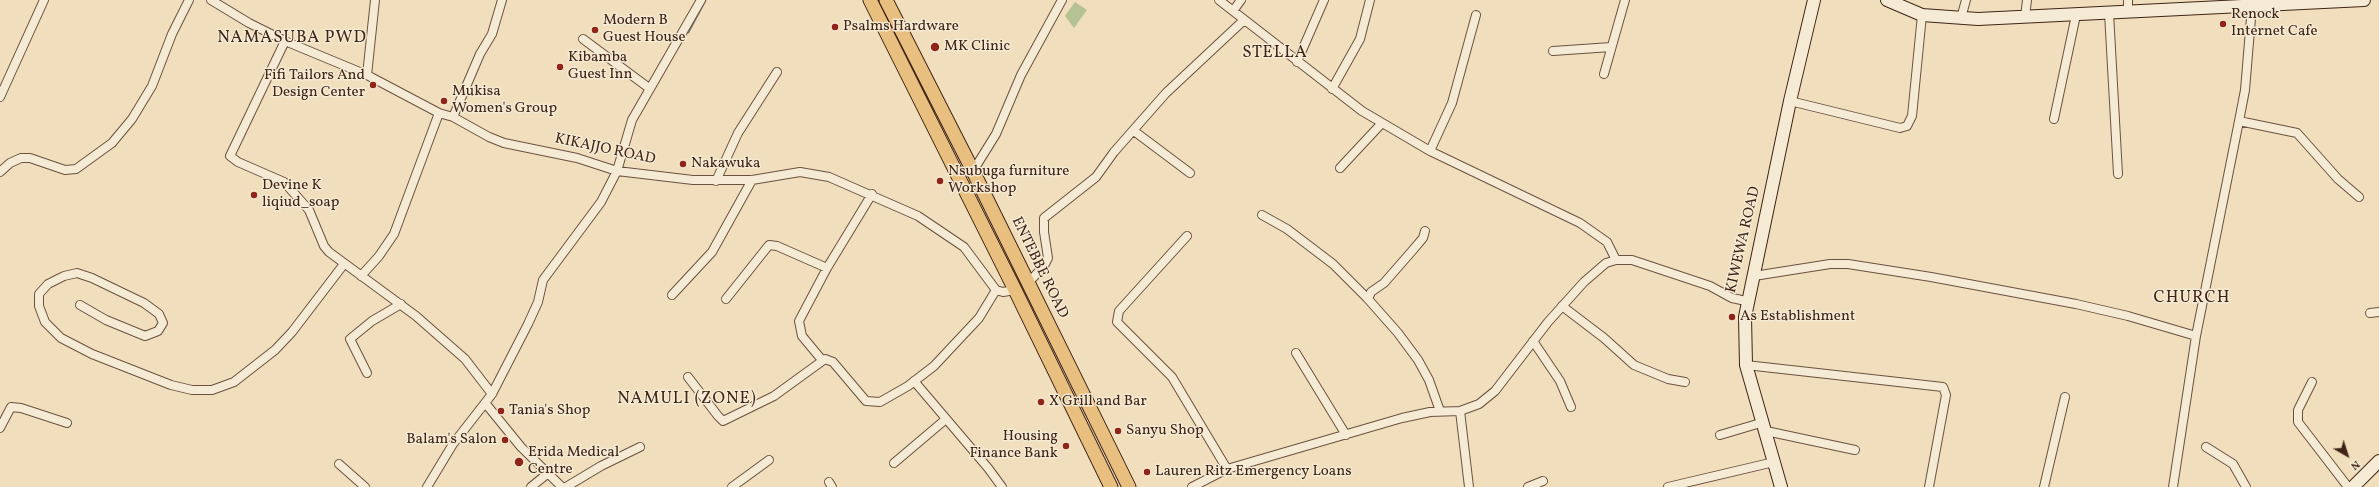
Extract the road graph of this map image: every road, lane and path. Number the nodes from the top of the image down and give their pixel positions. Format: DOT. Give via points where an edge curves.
graph roads {
  1 [pos="44,0"];
  2 [pos="189,0"];
  3 [pos="211,0"];
  4 [pos="375,0"];
  5 [pos="502,0"];
  6 [pos="701,0"];
  7 [pos="870,0"];
  8 [pos="886,0"];
  9 [pos="1062,0"];
  10 [pos="1219,0"];
  11 [pos="1241,0"];
  12 [pos="1324,0"];
  13 [pos="1370,0"];
  14 [pos="1625,0"];
  15 [pos="1814,0"];
  16 [pos="1887,0"];
  17 [pos="1966,0"];
  18 [pos="2027,0"];
  19 [pos="2128,0"];
  20 [pos="2364,0"];
  21 [pos="2337,1"];
  22 [pos="2247,4"];
  23 [pos="1233,11"];
  24 [pos="2128,12"];
  25 [pos="2109,13"];
  26 [pos="1476,15"];
  27 [pos="1922,15"];
  28 [pos="2076,15"];
  29 [pos="2025,17"];
  30 [pos="1961,18"];
  31 [pos="1244,20"];
  32 [pos="583,39"];
  33 [pos="285,41"];
  34 [pos="1612,47"];
  35 [pos="1553,51"];
  36 [pos="1297,62"];
  37 [pos="777,72"];
  38 [pos="1604,74"];
  39 [pos="367,75"];
  40 [pos="649,88"];
  41 [pos="1332,89"];
  42 [pos="0,97"];
  43 [pos="1790,101"];
  44 [pos="439,113"];
  45 [pos="453,116"];
  46 [pos="2054,119"];
  47 [pos="2240,121"];
  48 [pos="1382,123"];
  49 [pos="1134,131"];
  50 [pos="1430,152"];
  51 [pos="1340,168"];
  52 [pos="617,170"];
  53 [pos="973,171"];
  54 [pos="0,172"];
  55 [pos="1190,173"];
  56 [pos="2118,174"];
  57 [pos="752,180"];
  58 [pos="716,181"];
  59 [pos="872,194"];
  60 [pos="2359,198"];
  61 [pos="1262,215"];
  62 [pos="1425,231"];
  63 [pos="1187,236"];
  64 [pos="1616,260"];
  65 [pos="344,264"];
  66 [pos="827,268"];
  67 [pos="361,276"];
  68 [pos="1754,276"];
  69 [pos="1028,283"];
  70 [pos="996,290"];
  71 [pos="1015,290"];
  72 [pos="672,295"];
  73 [pos="726,299"];
  74 [pos="1368,299"];
  75 [pos="1746,301"];
  76 [pos="401,304"];
  77 [pos="80,305"];
  78 [pos="1562,306"];
  79 [pos="2379,312"];
  80 [pos="2370,313"];
  81 [pos="2196,336"];
  82 [pos="1533,341"];
  83 [pos="1296,353"];
  84 [pos="822,360"];
  85 [pos="1746,365"];
  86 [pos="367,373"];
  87 [pos="688,377"];
  88 [pos="914,381"];
  89 [pos="1685,382"];
  90 [pos="2312,382"];
  91 [pos="492,394"];
  92 [pos="2065,397"];
  93 [pos="486,404"];
  94 [pos="1571,407"];
  95 [pos="1440,412"];
  96 [pos="1460,412"];
  97 [pos="946,419"];
  98 [pos="67,423"];
  99 [pos="1765,426"];
  100 [pos="0,428"];
  101 [pos="1346,435"];
  102 [pos="1720,435"];
  103 [pos="640,447"];
  104 [pos="2206,447"];
  105 [pos="1855,450"];
  106 [pos="769,460"];
  107 [pos="2379,461"];
  108 [pos="1774,462"];
  109 [pos="894,463"];
  110 [pos="339,464"];
  111 [pos="1227,469"];
  112 [pos="547,474"];
  113 [pos="1543,482"];
  114 [pos="365,487"];
  115 [pos="427,487"];
  116 [pos="531,487"];
  117 [pos="562,487"];
  118 [pos="566,487"];
  119 [pos="732,487"];
  120 [pos="1002,487"];
  121 [pos="1111,487"];
  122 [pos="1129,487"];
  123 [pos="1192,487"];
  124 [pos="1469,487"];
  125 [pos="1528,487"];
  126 [pos="1668,487"];
  127 [pos="1781,487"];
  128 [pos="1929,487"];
  129 [pos="2044,487"];
  130 [pos="2173,487"];
  131 [pos="2246,487"];
  132 [pos="2348,487"];
  133 [pos="2353,487"];
  1 -- 42 [label="street"];
  2 -- 54 [label="street" via="172,34 152,86 132,119 112,143 76,169 65,170 25,158 10,163"];
  3 -- 33 [label="street, KIKAJJO ROAD"];
  4 -- 39 [label="street"];
  5 -- 45 [label="street" via="492,34 480,54"];
  6 -- 40 [label="street"];
  7 -- 71 [label="main road, ENTEBBE ROAD"];
  8 -- 53 [label="main road, ENTEBBE ROAD"];
  9 -- 53 [label="street" via="1021,74 996,134"];
  10 -- 23 [label="street"];
  11 -- 23 [label="street"];
  12 -- 36 [label="street"];
  13 -- 41 [label="street" via="1360,39"];
  14 -- 34 [label="street"];
  15 -- 43 [label="street, KIWEWA ROAD"];
  16 -- 27 [label="street"];
  17 -- 30 [label="street"];
  18 -- 29 [label="street"];
  19 -- 24 [label="street"];
  20 -- 21 [label="street"];
  21 -- 22 [label="street"];
  22 -- 24 [label="street"];
  22 -- 47 [label="street" via="2245,90"];
  23 -- 31 [label="street"];
  24 -- 25 [label="street"];
  25 -- 28 [label="street"];
  25 -- 56 [label="street"];
  26 -- 50 [label="street" via="1452,103"];
  27 -- 30 [label="street"];
  27 -- 43 [label="street" via="1912,116 1908,126 1900,128"];
  28 -- 29 [label="street"];
  28 -- 46 [label="street"];
  29 -- 30 [label="street"];
  31 -- 36 [label="street"];
  31 -- 49 [label="street" via="1166,93"];
  32 -- 40 [label="street"];
  33 -- 39 [label="street, KIKAJJO ROAD"];
  33 -- 65 [label="street" via="230,156 284,182 309,210 324,246"];
  34 -- 35 [label="street"];
  34 -- 38 [label="street"];
  36 -- 41 [label="street"];
  37 -- 58 [label="street" via="738,133"];
  39 -- 44 [label="street, KIKAJJO ROAD"];
  40 -- 52 [label="street" via="632,120"];
  41 -- 48 [label="street"];
  43 -- 68 [label="street, KIWEWA ROAD"];
  44 -- 45 [label="street, KIKAJJO ROAD"];
  44 -- 67 [label="street" via="394,234"];
  45 -- 52 [label="street, KIKAJJO ROAD" via="504,143 577,158"];
  47 -- 60 [label="street" via="2297,134"];
  47 -- 81 [label="street"];
  48 -- 50 [label="street"];
  48 -- 51 [label="street"];
  49 -- 55 [label="street"];
  49 -- 69 [label="street" via="1114,152 1096,177 1044,218 1048,258"];
  50 -- 64 [label="street" via="1580,223 1607,242"];
  52 -- 58 [label="street, KIKAJJO ROAD"];
  52 -- 91 [label="street" via="601,202 543,280 538,302"];
  53 -- 69 [label="main road, ENTEBBE ROAD"];
  57 -- 58 [label="street, KIKAJJO ROAD"];
  57 -- 59 [label="street, KIKAJJO ROAD" via="806,172 829,176"];
  57 -- 72 [label="street" via="724,226 716,246"];
  59 -- 66 [label="street"];
  59 -- 70 [label="street, KIKAJJO ROAD" via="918,216 956,240 972,255"];
  61 -- 74 [label="street" via="1287,229 1333,264"];
  62 -- 74 [label="street" via="1423,238"];
  63 -- 111 [label="street" via="1119,311 1117,322 1172,377"];
  64 -- 75 [label="street" via="1632,260"];
  64 -- 78 [label="street" via="1596,271"];
  65 -- 67 [label="street"];
  65 -- 77 [label="street" via="275,350 234,382 212,390 192,390 171,385 92,354 61,338 45,322 39,306 39,294 48,284 64,276 77,274 144,303 159,314 163,323 158,331 145,336 106,320"];
  66 -- 73 [label="street" via="770,245"];
  66 -- 84 [label="street" via="799,325 802,336"];
  67 -- 76 [label="street"];
  68 -- 75 [label="street, KIWEWA ROAD"];
  68 -- 81 [label="street" via="1830,264 1848,264 2076,304"];
  69 -- 122 [label="main road, ENTEBBE ROAD"];
  70 -- 71 [label="street"];
  70 -- 88 [label="street" via="979,318 934,366"];
  71 -- 121 [label="main road, ENTEBBE ROAD"];
  74 -- 95 [label="street" via="1418,360 1429,380"];
  75 -- 85 [label="street, KIWEWA ROAD"];
  76 -- 86 [label="street" via="372,321 350,339"];
  76 -- 91 [label="street" via="465,360"];
  78 -- 82 [label="street"];
  78 -- 89 [label="street" via="1634,365 1668,380"];
  79 -- 80 [label="street"];
  81 -- 130 [label="street"];
  82 -- 94 [label="street" via="1560,381"];
  82 -- 96 [label="street" via="1495,391 1479,404"];
  83 -- 101 [label="street"];
  84 -- 87 [label="street" via="774,396 723,421"];
  84 -- 88 [label="street" via="831,360 866,401 880,402"];
  85 -- 99 [label="street, KIWEWA ROAD"];
  85 -- 128 [label="street" via="1943,387 1946,395"];
  88 -- 97 [label="street"];
  90 -- 132 [label="street" via="2298,410 2298,422"];
  91 -- 93 [label="street"];
  92 -- 129 [label="street"];
  93 -- 112 [label="street"];
  93 -- 115 [label="street" via="466,425"];
  95 -- 96 [label="street"];
  95 -- 101 [label="street" via="1402,418"];
  96 -- 124 [label="street"];
  97 -- 109 [label="street"];
  97 -- 120 [label="street"];
  98 -- 100 [label="street" via="11,407"];
  99 -- 102 [label="street"];
  99 -- 105 [label="street"];
  99 -- 108 [label="street, KIWEWA ROAD"];
  101 -- 111 [label="street"];
  103 -- 118 [label="street"];
  104 -- 131 [label="street" via="2233,464"];
  106 -- 119 [label="street"];
  107 -- 133 [label="street"];
  108 -- 126 [label="street"];
  108 -- 127 [label="street, KIWEWA ROAD"];
  110 -- 114 [label="street"];
  111 -- 123 [label="street"];
  112 -- 116 [label="street"];
  112 -- 117 [label="street"];
  113 -- 125 [label="street"];
}
